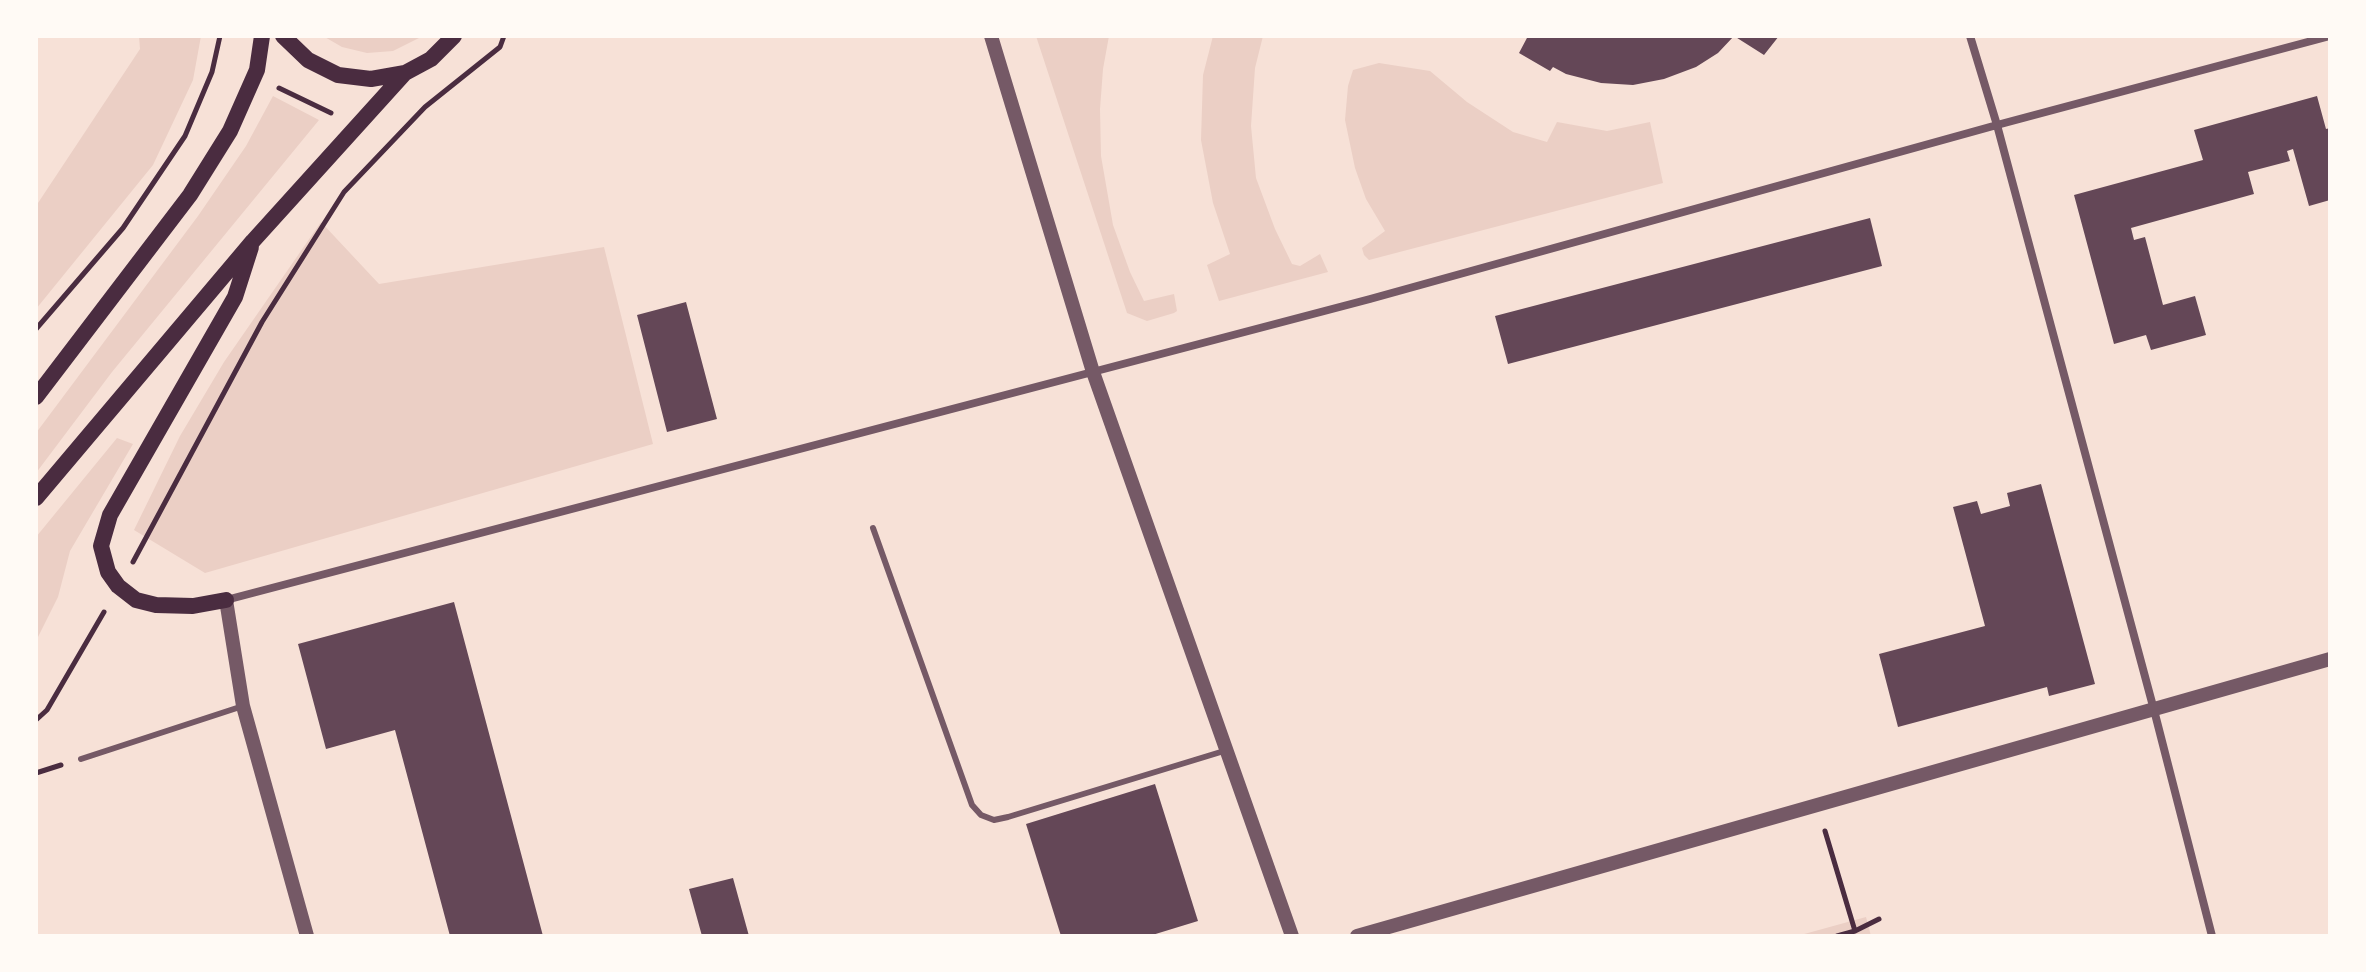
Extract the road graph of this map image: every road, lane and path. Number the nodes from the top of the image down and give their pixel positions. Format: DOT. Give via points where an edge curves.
graph roads {
  1 [pos="220,36"];
  2 [pos="262,36"];
  3 [pos="283,36"];
  4 [pos="454,36"];
  5 [pos="504,36"];
  6 [pos="991,36"];
  7 [pos="1970,36"];
  8 [pos="2330,36"];
  9 [pos="216,53"];
  10 [pos="257,70"];
  11 [pos="405,73"];
  12 [pos="1997,125"];
  13 [pos="354,128"];
  14 [pos="253,241"];
  15 [pos="36,329"];
  16 [pos="1093,372"];
  17 [pos="36,397"];
  18 [pos="36,498"];
  19 [pos="873,528"];
  20 [pos="118,586"];
  21 [pos="226,600"];
  22 [pos="2330,659"];
  23 [pos="243,706"];
  24 [pos="2154,710"];
  25 [pos="36,720"];
  26 [pos="1227,750"];
  27 [pos="81,759"];
  28 [pos="1818,805"];
  29 [pos="1879,919"];
  30 [pos="1855,931"];
  31 [pos="307,936"];
  32 [pos="1292,936"];
  33 [pos="1357,936"];
  34 [pos="1837,936"];
  35 [pos="2212,936"];
  1 -- 9 [label="path"];
  2 -- 10 [label="main road"];
  3 -- 11 [label="main road" via="308,60 338,75 371,79"];
  4 -- 11 [label="main road" via="431,59"];
  5 -- 20 [label="path" via="500,47 425,107 344,192 262,322"];
  6 -- 16 [label="street"];
  7 -- 12 [label="street"];
  8 -- 12 [label="street"];
  9 -- 10 [label="path"];
  9 -- 15 [label="path" via="185,136 123,228"];
  10 -- 13 [label="path" via="281,90"];
  10 -- 17 [label="main road" via="230,131 190,195"];
  11 -- 13 [label="main road"];
  12 -- 16 [label="street"];
  12 -- 24 [label="street"];
  13 -- 14 [label="main road"];
  14 -- 18 [label="main road"];
  14 -- 20 [label="main road" via="235,297 110,515 103,533 103,559"];
  16 -- 21 [label="street"];
  16 -- 26 [label="street"];
  19 -- 26 [label="lane" via="972,805 981,815 994,820 1008,817"];
  20 -- 21 [label="main road" via="136,600 156,605"];
  20 -- 25 [label="path" via="47,710"];
  21 -- 23 [label="street"];
  22 -- 24 [label="street"];
  23 -- 27 [label="lane"];
  23 -- 31 [label="street"];
  24 -- 28 [label="street"];
  24 -- 35 [label="street"];
  26 -- 32 [label="street"];
  28 -- 30 [label="path"];
  28 -- 33 [label="street"];
  29 -- 30 [label="path"];
  30 -- 34 [label="path"];
}
